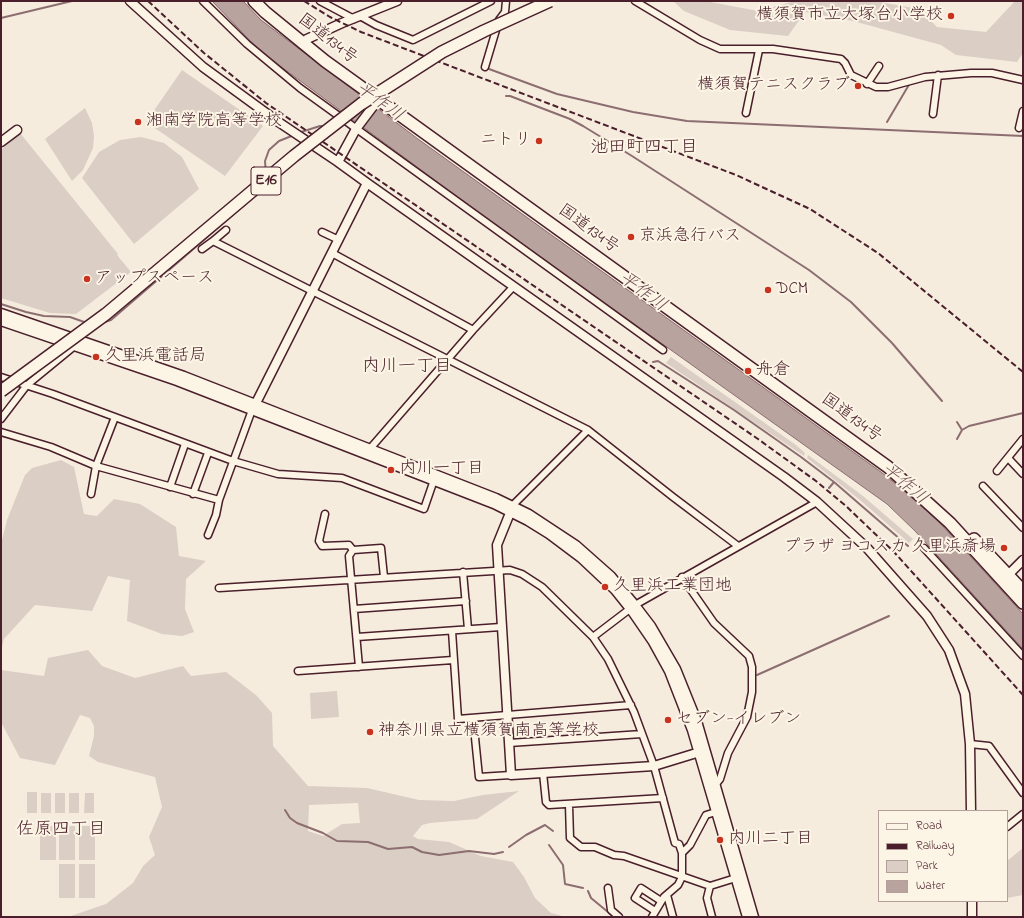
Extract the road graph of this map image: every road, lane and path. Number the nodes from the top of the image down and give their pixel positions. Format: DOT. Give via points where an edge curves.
graph roads {
  1 [pos="130,1"];
  2 [pos="203,1"];
  3 [pos="254,1"];
  4 [pos="263,1"];
  5 [pos="320,1"];
  6 [pos="397,1"];
  7 [pos="491,1"];
  8 [pos="506,1"];
  9 [pos="540,1"];
  10 [pos="550,1"];
  11 [pos="635,1"];
  12 [pos="357,17"];
  13 [pos="305,42"];
  14 [pos="759,50"];
  15 [pos="879,66"];
  16 [pos="486,68"];
  17 [pos="938,75"];
  18 [pos="1023,80"];
  19 [pos="867,84"];
  20 [pos="379,99"];
  21 [pos="1023,111"];
  22 [pos="746,112"];
  23 [pos="933,114"];
  24 [pos="358,128"];
  25 [pos="1019,128"];
  26 [pos="17,130"];
  27 [pos="1,142"];
  28 [pos="338,162"];
  29 [pos="367,183"];
  30 [pos="226,230"];
  31 [pos="322,232"];
  32 [pos="339,240"];
  33 [pos="213,241"];
  34 [pos="202,249"];
  35 [pos="332,253"];
  36 [pos="513,286"];
  37 [pos="312,292"];
  38 [pos="1,313"];
  39 [pos="1,321"];
  40 [pos="473,330"];
  41 [pos="78,342"];
  42 [pos="663,350"];
  43 [pos="448,360"];
  44 [pos="1,377"];
  45 [pos="27,385"];
  46 [pos="1,386"];
  47 [pos="1,391"];
  48 [pos="254,407"];
  49 [pos="115,417"];
  50 [pos="1,419"];
  51 [pos="588,430"];
  52 [pos="1,432"];
  53 [pos="1022,443"];
  54 [pos="185,444"];
  55 [pos="368,451"];
  56 [pos="208,453"];
  57 [pos="1008,458"];
  58 [pos="233,461"];
  59 [pos="96,466"];
  60 [pos="997,471"];
  61 [pos="1023,474"];
  62 [pos="435,478"];
  63 [pos="983,486"];
  64 [pos="170,487"];
  65 [pos="91,494"];
  66 [pos="193,494"];
  67 [pos="219,500"];
  68 [pos="817,502"];
  69 [pos="511,509"];
  70 [pos="325,514"];
  71 [pos="1023,528"];
  72 [pos="208,535"];
  73 [pos="738,546"];
  74 [pos="924,548"];
  75 [pos="353,550"];
  76 [pos="1023,560"];
  77 [pos="497,570"];
  78 [pos="463,572"];
  79 [pos="384,577"];
  80 [pos="682,577"];
  81 [pos="1005,578"];
  82 [pos="351,579"];
  83 [pos="219,588"];
  84 [pos="1023,591"];
  85 [pos="466,601"];
  86 [pos="1023,603"];
  87 [pos="633,607"];
  88 [pos="354,609"];
  89 [pos="501,627"];
  90 [pos="468,630"];
  91 [pos="452,631"];
  92 [pos="357,637"];
  93 [pos="593,637"];
  94 [pos="1023,656"];
  95 [pos="453,660"];
  96 [pos="360,667"];
  97 [pos="298,671"];
  98 [pos="631,705"];
  99 [pos="507,715"];
  100 [pos="473,718"];
  101 [pos="642,734"];
  102 [pos="509,743"];
  103 [pos="970,744"];
  104 [pos="702,752"];
  105 [pos="654,766"];
  106 [pos="543,773"];
  107 [pos="511,775"];
  108 [pos="715,785"];
  109 [pos="1023,793"];
  110 [pos="663,798"];
  111 [pos="569,805"];
  112 [pos="971,810"];
  113 [pos="719,811"];
  114 [pos="1023,814"];
  115 [pos="1008,826"];
  116 [pos="682,853"];
  117 [pos="682,877"];
  118 [pos="739,877"];
  119 [pos="710,886"];
  120 [pos="608,888"];
  121 [pos="667,896"];
  122 [pos="661,901"];
  123 [pos="972,902"];
  124 [pos="653,914"];
  125 [pos="619,917"];
  126 [pos="673,917"];
  127 [pos="712,917"];
  128 [pos="747,917"];
  129 [pos="754,917"];
  130 [pos="972,917"];
  1 -- 28 [label="street" via="203,67"];
  2 -- 24 [label="street" via="247,44 345,121"];
  3 -- 13 [label="highway, 国道134号"];
  4 -- 13 [label="highway, 国道134号"];
  5 -- 12 [label="street"];
  6 -- 12 [label="street"];
  7 -- 12 [label="street" via="413,40"];
  8 -- 16 [label="street" via="505,12 498,20"];
  9 -- 46 [label="highway, E16, bridge" via="437,51 358,101 102,312"];
  10 -- 47 [label="highway, E16, bridge" via="442,52 361,104 294,156 106,314"];
  11 -- 14 [label="street" via="720,49"];
  12 -- 13 [label="street"];
  13 -- 20 [label="highway, 国道134号"];
  14 -- 19 [label="street" via="773,49 841,59 846,63 851,75"];
  14 -- 22 [label="street"];
  15 -- 19 [label="street"];
  17 -- 18 [label="street" via="992,73"];
  17 -- 19 [label="street" via="888,87"];
  17 -- 23 [label="street"];
  20 -- 24 [label="street"];
  20 -- 81 [label="highway, 国道134号" via="888,467"];
  21 -- 25 [label="street"];
  24 -- 28 [label="street"];
  24 -- 42 [label="street"];
  26 -- 27 [label="street"];
  28 -- 29 [label="street"];
  29 -- 32 [label="street"];
  29 -- 36 [label="street"];
  30 -- 33 [label="street"];
  31 -- 32 [label="street"];
  32 -- 35 [label="street"];
  33 -- 34 [label="street"];
  33 -- 37 [label="street"];
  35 -- 37 [label="street"];
  35 -- 40 [label="street"];
  36 -- 40 [label="street"];
  36 -- 68 [label="street"];
  37 -- 43 [label="street"];
  37 -- 48 [label="street"];
  38 -- 41 [label="street"];
  39 -- 41 [label="street"];
  40 -- 43 [label="street"];
  41 -- 45 [label="street"];
  41 -- 48 [label="street" via="184,376"];
  43 -- 51 [label="street"];
  43 -- 55 [label="street"];
  44 -- 45 [label="street"];
  45 -- 49 [label="street"];
  45 -- 50 [label="street"];
  48 -- 55 [label="street"];
  48 -- 58 [label="street"];
  49 -- 54 [label="street"];
  49 -- 59 [label="street"];
  51 -- 69 [label="street"];
  51 -- 73 [label="street"];
  52 -- 59 [label="street" via="51,447"];
  53 -- 57 [label="street"];
  54 -- 56 [label="street"];
  54 -- 64 [label="street"];
  55 -- 62 [label="street"];
  56 -- 58 [label="street"];
  56 -- 66 [label="street"];
  57 -- 60 [label="street"];
  57 -- 61 [label="street"];
  58 -- 62 [label="street" via="278,474 342,478 424,509"];
  58 -- 67 [label="street"];
  59 -- 64 [label="street"];
  59 -- 65 [label="street"];
  62 -- 69 [label="street"];
  63 -- 71 [label="street"];
  64 -- 66 [label="street"];
  66 -- 67 [label="street"];
  67 -- 72 [label="street"];
  68 -- 73 [label="street"];
  68 -- 103 [label="street" via="867,548 937,630 948,650 965,694"];
  69 -- 77 [label="street" via="496,546"];
  69 -- 87 [label="street" via="546,524 586,554 611,576"];
  70 -- 75 [label="street" via="319,541 322,546 349,545"];
  73 -- 80 [label="street"];
  74 -- 94 [label="street"];
  75 -- 79 [label="street" via="381,548"];
  75 -- 82 [label="street" via="349,556"];
  76 -- 81 [label="street"];
  77 -- 78 [label="street"];
  77 -- 89 [label="street"];
  77 -- 93 [label="street" via="510,570 522,574 542,587"];
  78 -- 79 [label="street"];
  78 -- 85 [label="street"];
  79 -- 82 [label="street"];
  80 -- 87 [label="street"];
  80 -- 108 [label="street" via="714,623 750,656 752,667 752,692 747,717 728,752 720,779"];
  81 -- 84 [label="highway, 国道134号"];
  81 -- 86 [label="highway, 国道134号"];
  82 -- 83 [label="street"];
  82 -- 88 [label="street"];
  85 -- 88 [label="street"];
  85 -- 90 [label="street"];
  87 -- 93 [label="street"];
  87 -- 104 [label="street" via="651,626 676,669 689,698"];
  88 -- 92 [label="street"];
  89 -- 90 [label="street"];
  89 -- 99 [label="street"];
  90 -- 91 [label="street"];
  91 -- 92 [label="street"];
  91 -- 95 [label="street"];
  92 -- 96 [label="street"];
  93 -- 98 [label="street" via="608,659"];
  95 -- 96 [label="street"];
  95 -- 100 [label="street" via="458,719"];
  96 -- 97 [label="street"];
  98 -- 99 [label="street"];
  98 -- 101 [label="street"];
  99 -- 100 [label="street"];
  99 -- 102 [label="street"];
  100 -- 107 [label="street" via="479,777"];
  101 -- 102 [label="street"];
  101 -- 105 [label="street"];
  102 -- 107 [label="street"];
  103 -- 109 [label="street" via="989,746"];
  103 -- 112 [label="street"];
  104 -- 105 [label="street"];
  104 -- 108 [label="street"];
  104 -- 113 [label="street"];
  105 -- 106 [label="street"];
  105 -- 110 [label="street"];
  106 -- 107 [label="street"];
  106 -- 111 [label="street" via="546,802 549,805"];
  108 -- 113 [label="street"];
  110 -- 111 [label="street"];
  110 -- 116 [label="street" via="675,843 679,844"];
  111 -- 117 [label="street" via="570,838 575,844 624,856"];
  113 -- 116 [label="street" via="706,815 690,845"];
  113 -- 118 [label="street"];
  114 -- 115 [label="street"];
  116 -- 117 [label="street"];
  117 -- 119 [label="street"];
  117 -- 121 [label="street"];
  118 -- 119 [label="street"];
  118 -- 128 [label="street"];
  118 -- 129 [label="street"];
  119 -- 127 [label="street" via="707,898"];
  120 -- 125 [label="street" via="611,910"];
  121 -- 122 [label="street"];
  121 -- 126 [label="street"];
  122 -- 124 [label="street"];
  122 -- 124 [label="street" via="641,888 635,898"];
  123 -- 130 [label="street"];
}
